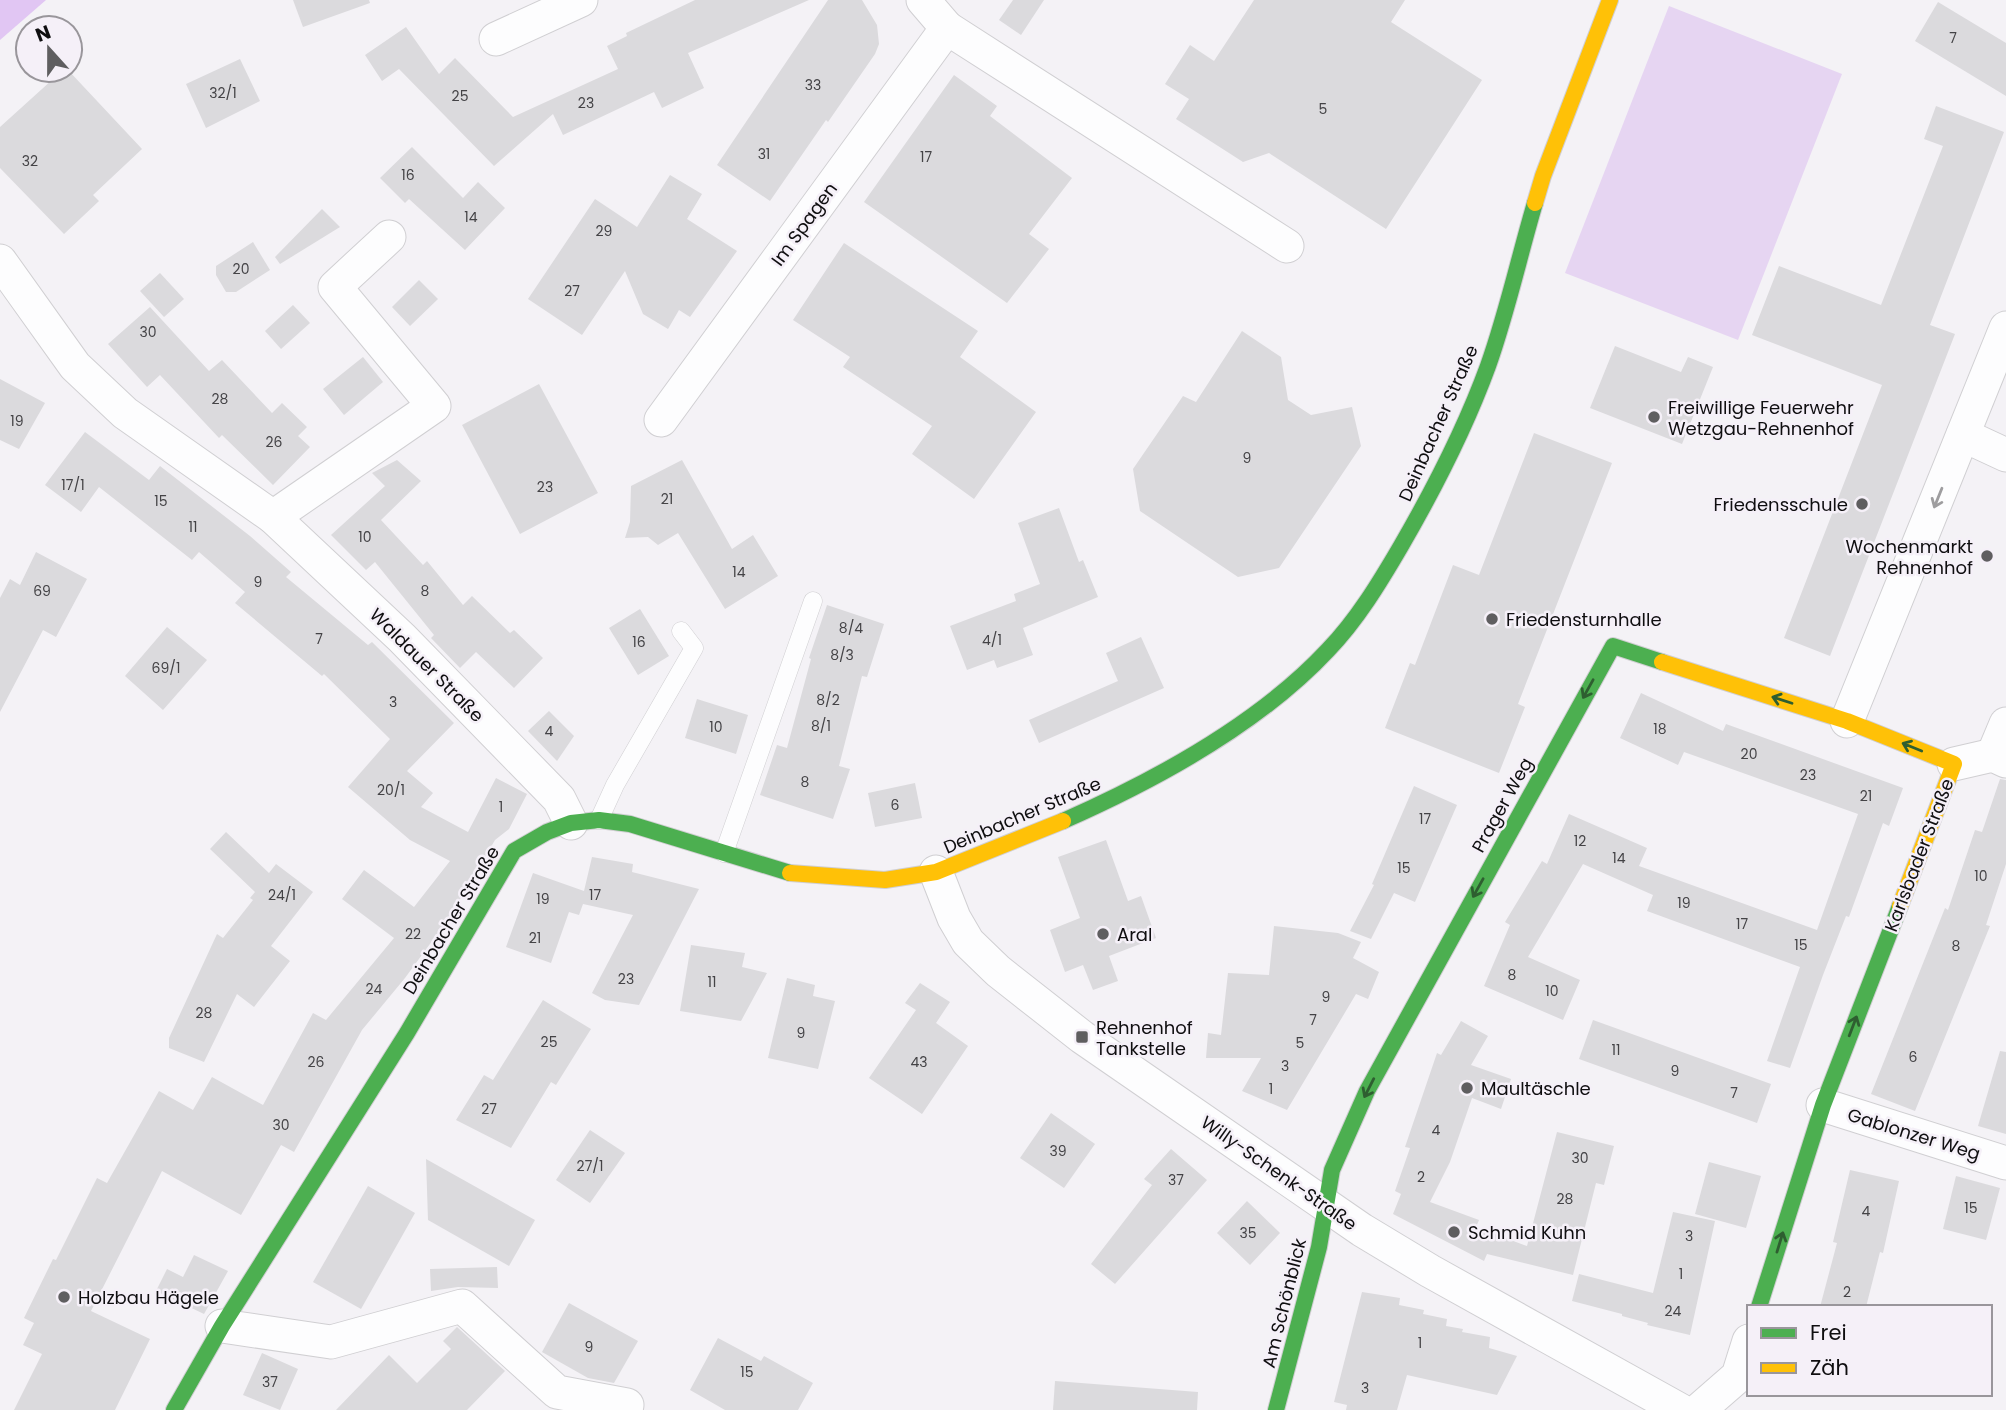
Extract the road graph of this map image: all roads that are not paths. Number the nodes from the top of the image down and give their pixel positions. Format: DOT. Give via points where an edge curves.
graph roads {
  1 [pos="581,0"];
  2 [pos="923,0"];
  3 [pos="1610,0"];
  4 [pos="947,28"];
  5 [pos="496,39"];
  6 [pos="389,237"];
  7 [pos="1287,246"];
  8 [pos="0,261"];
  9 [pos="2006,328"];
  10 [pos="662,420"];
  11 [pos="1964,435"];
  12 [pos="2006,455"];
  13 [pos="274,517"];
  14 [pos="813,601"];
  15 [pos="681,631"];
  16 [pos="1847,720"];
  17 [pos="2006,724"];
  18 [pos="2000,758"];
  19 [pos="1954,764"];
  20 [pos="585,822"];
  21 [pos="724,853"];
  22 [pos="936,872"];
  23 [pos="1823,1105"];
  24 [pos="2006,1163"];
  25 [pos="1326,1206"];
  26 [pos="1760,1305"];
  27 [pos="222,1326"];
  28 [pos="1747,1347"];
  29 [pos="174,1410"];
  30 [pos="626,1410"];
  31 [pos="1276,1410"];
  32 [pos="1680,1410"];
  33 [pos="1699,1410"];
  1 -- 5 [label="street"];
  2 -- 4 [label="street"];
  3 -- 22 [label="street, Deinbacher Straße" via="1543,176 1488,365 1437,484 1374,592 1329,650 1275,699 1194,755 1101,804"];
  4 -- 7 [label="street"];
  4 -- 10 [label="street, Im Spagen"];
  6 -- 13 [label="street" via="335,287 434,405"];
  8 -- 13 [label="street, Waldauer Straße" via="75,366 125,413"];
  9 -- 11 [label="street"];
  11 -- 12 [label="street"];
  11 -- 16 [label="street, one-way"];
  13 -- 20 [label="street, Waldauer Straße"];
  14 -- 21 [label="lane"];
  15 -- 20 [label="lane" via="694,648 615,785"];
  19 -- 16 [label="street, Karlsbader Straße, one-way"];
  16 -- 25 [label="street, Prager Weg, one-way" via="1613,646 1367,1091 1332,1170"];
  17 -- 18 [label="street"];
  18 -- 19 [label="street"];
  23 -- 19 [label="street, Karlsbader Straße, one-way"];
  20 -- 21 [label="street, Deinbacher Straße" via="630,824"];
  20 -- 27 [label="street, Deinbacher Straße" via="547,832 514,851 407,1033"];
  21 -- 22 [label="street, Deinbacher Straße" via="784,872 838,878 885,880"];
  22 -- 25 [label="street, Willy-Schenk-Straße" via="968,942 998,971 1082,1037"];
  23 -- 24 [label="street, Gablonzer Weg"];
  26 -- 23 [label="street, Karlsbader Straße, one-way"];
  25 -- 31 [label="street, Am Schönblick"];
  25 -- 32 [label="street, Willy-Schenk-Straße" via="1430,1271"];
  27 -- 29 [label="street, Deinbacher Straße"];
  27 -- 30 [label="street" via="331,1342 462,1306 557,1392 627,1405"];
  28 -- 33 [label="street" via="1738,1376"];
}
